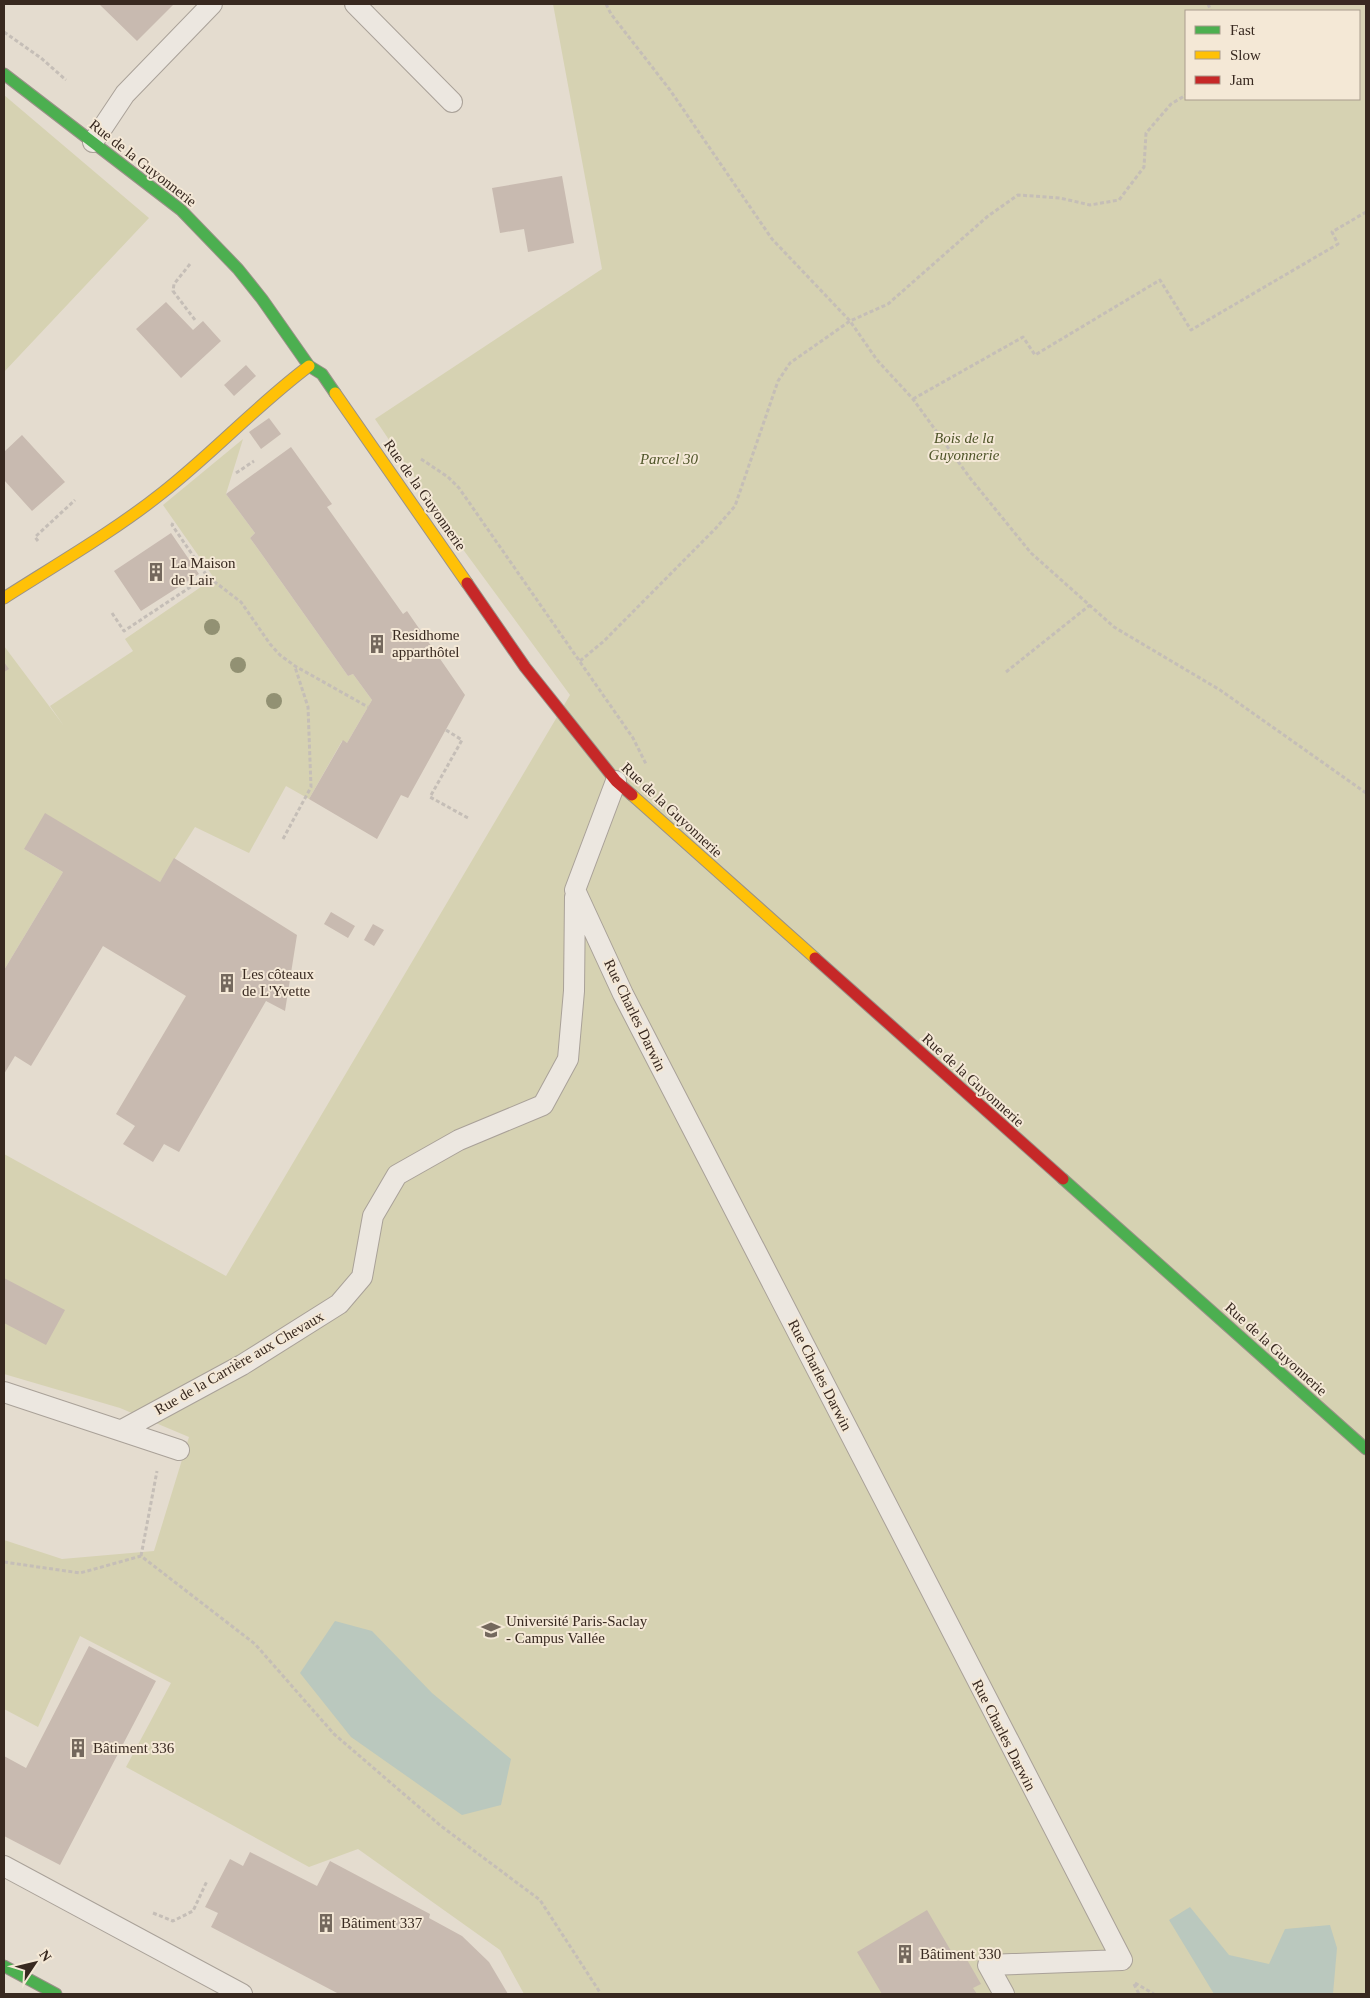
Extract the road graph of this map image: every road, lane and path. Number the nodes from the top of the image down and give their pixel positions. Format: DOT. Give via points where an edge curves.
graph roads {
  1 [pos="212,4"];
  2 [pos="355,4"];
  3 [pos="606,4"];
  4 [pos="4,74"];
  5 [pos="1185,97"];
  6 [pos="452,102"];
  7 [pos="92,142"];
  8 [pos="1366,212"];
  9 [pos="212,240"];
  10 [pos="195,320"];
  11 [pos="850,321"];
  12 [pos="309,366"];
  13 [pos="913,399"];
  14 [pos="416,455"];
  15 [pos="254,461"];
  16 [pos="230,477"];
  17 [pos="174,520"];
  18 [pos="207,576"];
  19 [pos="4,598"];
  20 [pos="1090,605"];
  21 [pos="112,613"];
  22 [pos="580,661"];
  23 [pos="295,666"];
  24 [pos="1006,672"];
  25 [pos="368,707"];
  26 [pos="446,730"];
  27 [pos="616,781"];
  28 [pos="1366,794"];
  29 [pos="641,805"];
  30 [pos="468,818"];
  31 [pos="283,839"];
  32 [pos="575,890"];
  33 [pos="4,1392"];
  34 [pos="122,1430"];
  35 [pos="170,1447"];
  36 [pos="1366,1450"];
  37 [pos="141,1556"];
  38 [pos="4,1562"];
  39 [pos="4,1866"];
  40 [pos="207,1881"];
  41 [pos="148,1911"];
  42 [pos="4,1966"];
  43 [pos="1133,1982"];
  44 [pos="234,1992"];
  45 [pos="56,1994"];
  46 [pos="601,1994"];
  47 [pos="1004,1994"];
  48 [pos="1154,1994"];
  1 -- 7 [label="lane" via="125,94"];
  2 -- 6 [label="lane"];
  3 -- 11 [label="path" via="670,90 772,239"];
  4 -- 7 [label="street, Rue de la Guyonnerie"];
  5 -- 11 [label="path" via="1171,104 1146,133 1144,167 1118,200 1090,205 1060,198 1018,195 988,216 888,304"];
  7 -- 9 [label="street, Rue de la Guyonnerie" via="156,189"];
  8 -- 13 [label="path" via="1332,232 1338,244 1191,330 1160,280 1035,355 1022,337"];
  9 -- 10 [label="path" via="174,284 175,295"];
  9 -- 12 [label="street, Rue de la Guyonnerie" via="262,299"];
  11 -- 13 [label="path" via="877,360"];
  11 -- 22 [label="path" via="790,363 778,381 735,506 604,642"];
  12 -- 19 [label="street" via="279,387 156,498"];
  12 -- 27 [label="street, Rue de la Guyonnerie" via="322,374 525,668"];
  13 -- 20 [label="path" via="1031,554"];
  14 -- 22 [label="path" via="459,488"];
  15 -- 16 [label="path"];
  17 -- 18 [label="path" via="172,525"];
  18 -- 21 [label="path" via="124,631"];
  18 -- 23 [label="path" via="240,602 270,644"];
  20 -- 24 [label="path"];
  20 -- 28 [label="path" via="1114,628 1220,690"];
  22 -- 29 [label="path" via="633,738 648,768 649,784"];
  23 -- 25 [label="path"];
  23 -- 31 [label="path" via="308,707 311,787"];
  26 -- 30 [label="path" via="462,740 430,797"];
  27 -- 29 [label="street, Rue de la Guyonnerie"];
  27 -- 32 [label="lane"];
  29 -- 36 [label="street, Rue de la Guyonnerie"];
  32 -- 34 [label="lane, Rue de la Carrière aux Chevaux" via="574,991 568,1059 543,1105 459,1140 397,1175 373,1216 362,1277 339,1304 242,1365"];
  32 -- 47 [label="lane, Rue Charles Darwin" via="623,994 1122,1960 988,1965"];
  33 -- 34 [label="lane"];
  34 -- 35 [label="lane"];
  35 -- 37 [label="path"];
  37 -- 38 [label="path" via="80,1573"];
  37 -- 46 [label="path" via="255,1644 334,1734 441,1826 540,1900"];
  39 -- 44 [label="lane"];
  40 -- 41 [label="path" via="193,1911 173,1921"];
  42 -- 45 [label="street"];
  43 -- 48 [label="path"];
}
